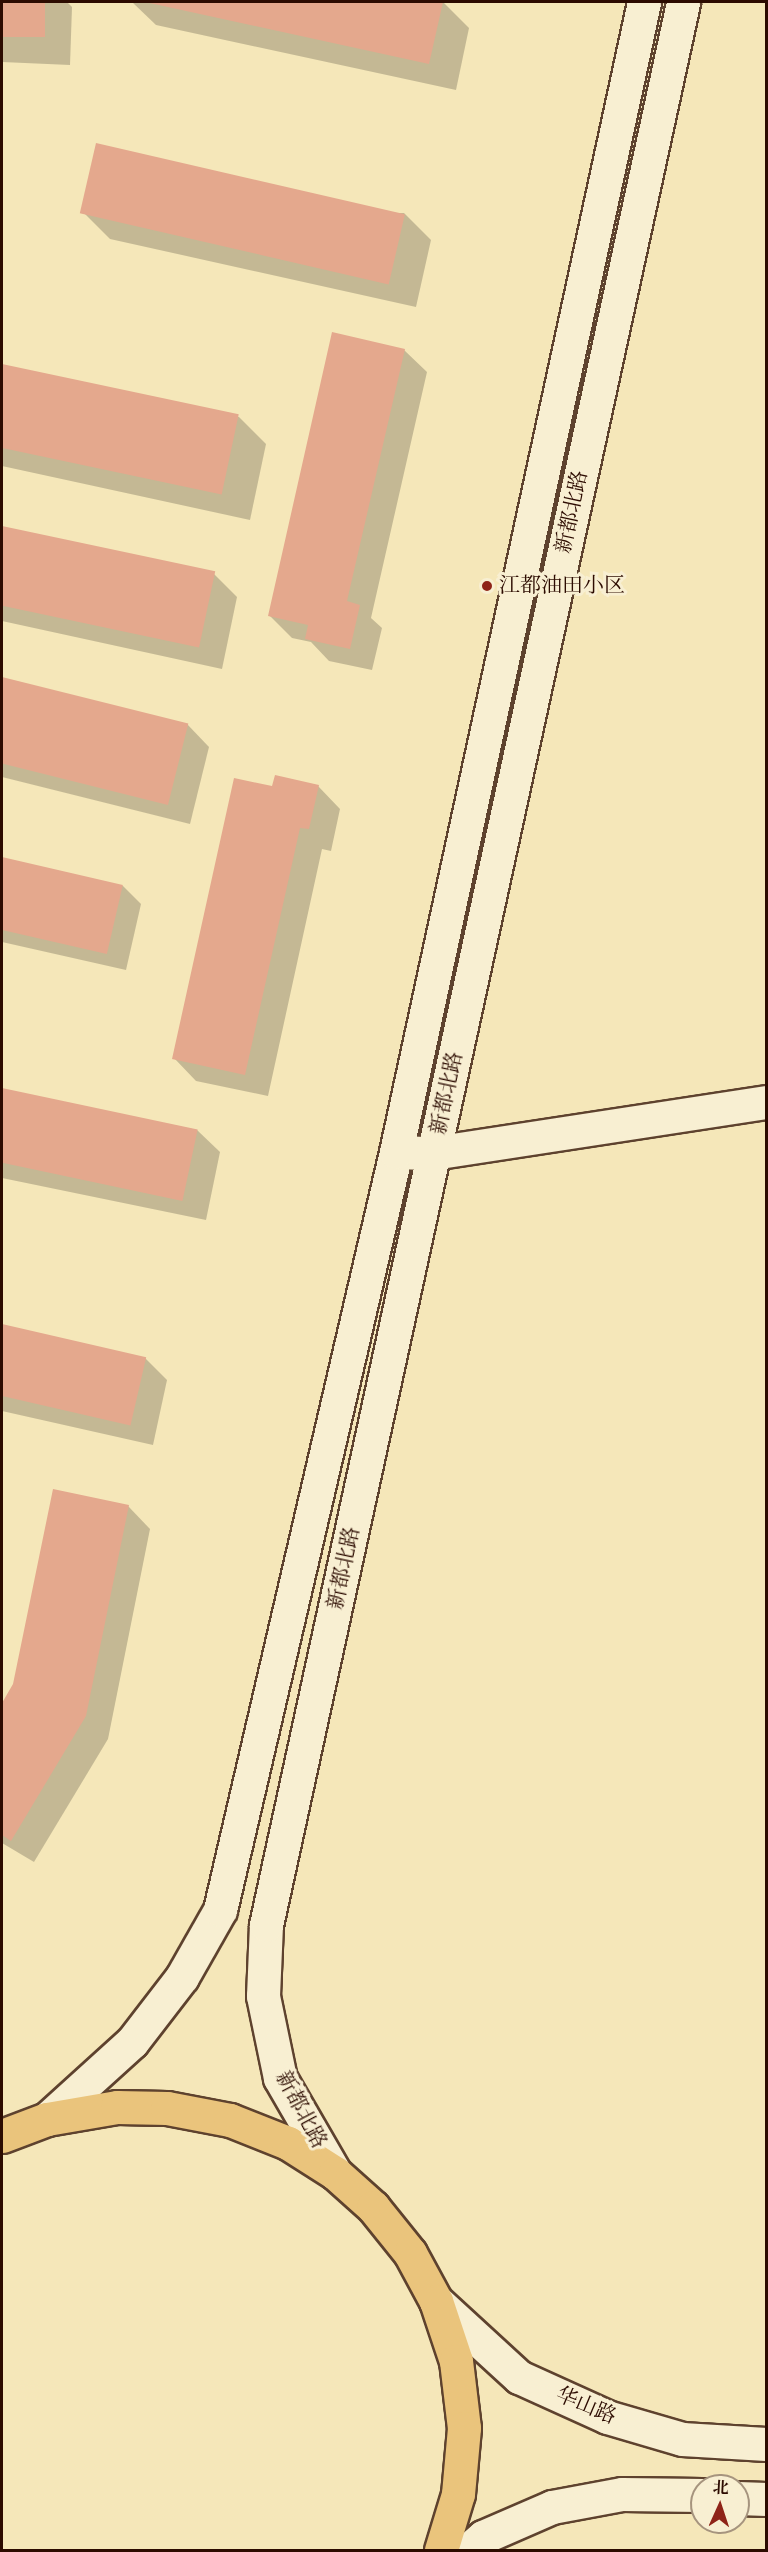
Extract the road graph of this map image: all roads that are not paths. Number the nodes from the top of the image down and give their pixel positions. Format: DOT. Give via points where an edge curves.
graph roads {
  1 [pos="644,2"];
  2 [pos="683,2"];
  3 [pos="766,1102"];
  4 [pos="396,1152"];
  5 [pos="434,1153"];
  6 [pos="47,2119"];
  7 [pos="2,2136"];
  8 [pos="335,2173"];
  9 [pos="436,2301"];
  10 [pos="766,2444"];
  11 [pos="690,2495"];
  12 [pos="750,2498"];
  13 [pos="766,2499"];
  14 [pos="441,2550"];
  15 [pos="468,2550"];
  1 -- 4 [label="street, 新都北路"];
  2 -- 5 [label="street, 新都北路"];
  3 -- 5 [label="street"];
  4 -- 5 [label="street"];
  4 -- 6 [label="street, 新都北路" via="220,1910 182,1977 132,2042"];
  5 -- 8 [label="street, 新都北路" via="266,1925 263,1996 280,2078"];
  6 -- 7 [label="main road"];
  6 -- 8 [label="main road" via="117,2107 167,2108 230,2120 288,2144"];
  8 -- 9 [label="main road" via="373,2207 410,2253"];
  9 -- 10 [label="street, 华山路" via="519,2377 607,2417 682,2439"];
  9 -- 14 [label="main road" via="456,2361 464,2428 458,2494"];
  11 -- 15 [label="street" via="622,2494 552,2507 483,2537"];
  12 -- 13 [label="street"];
}
